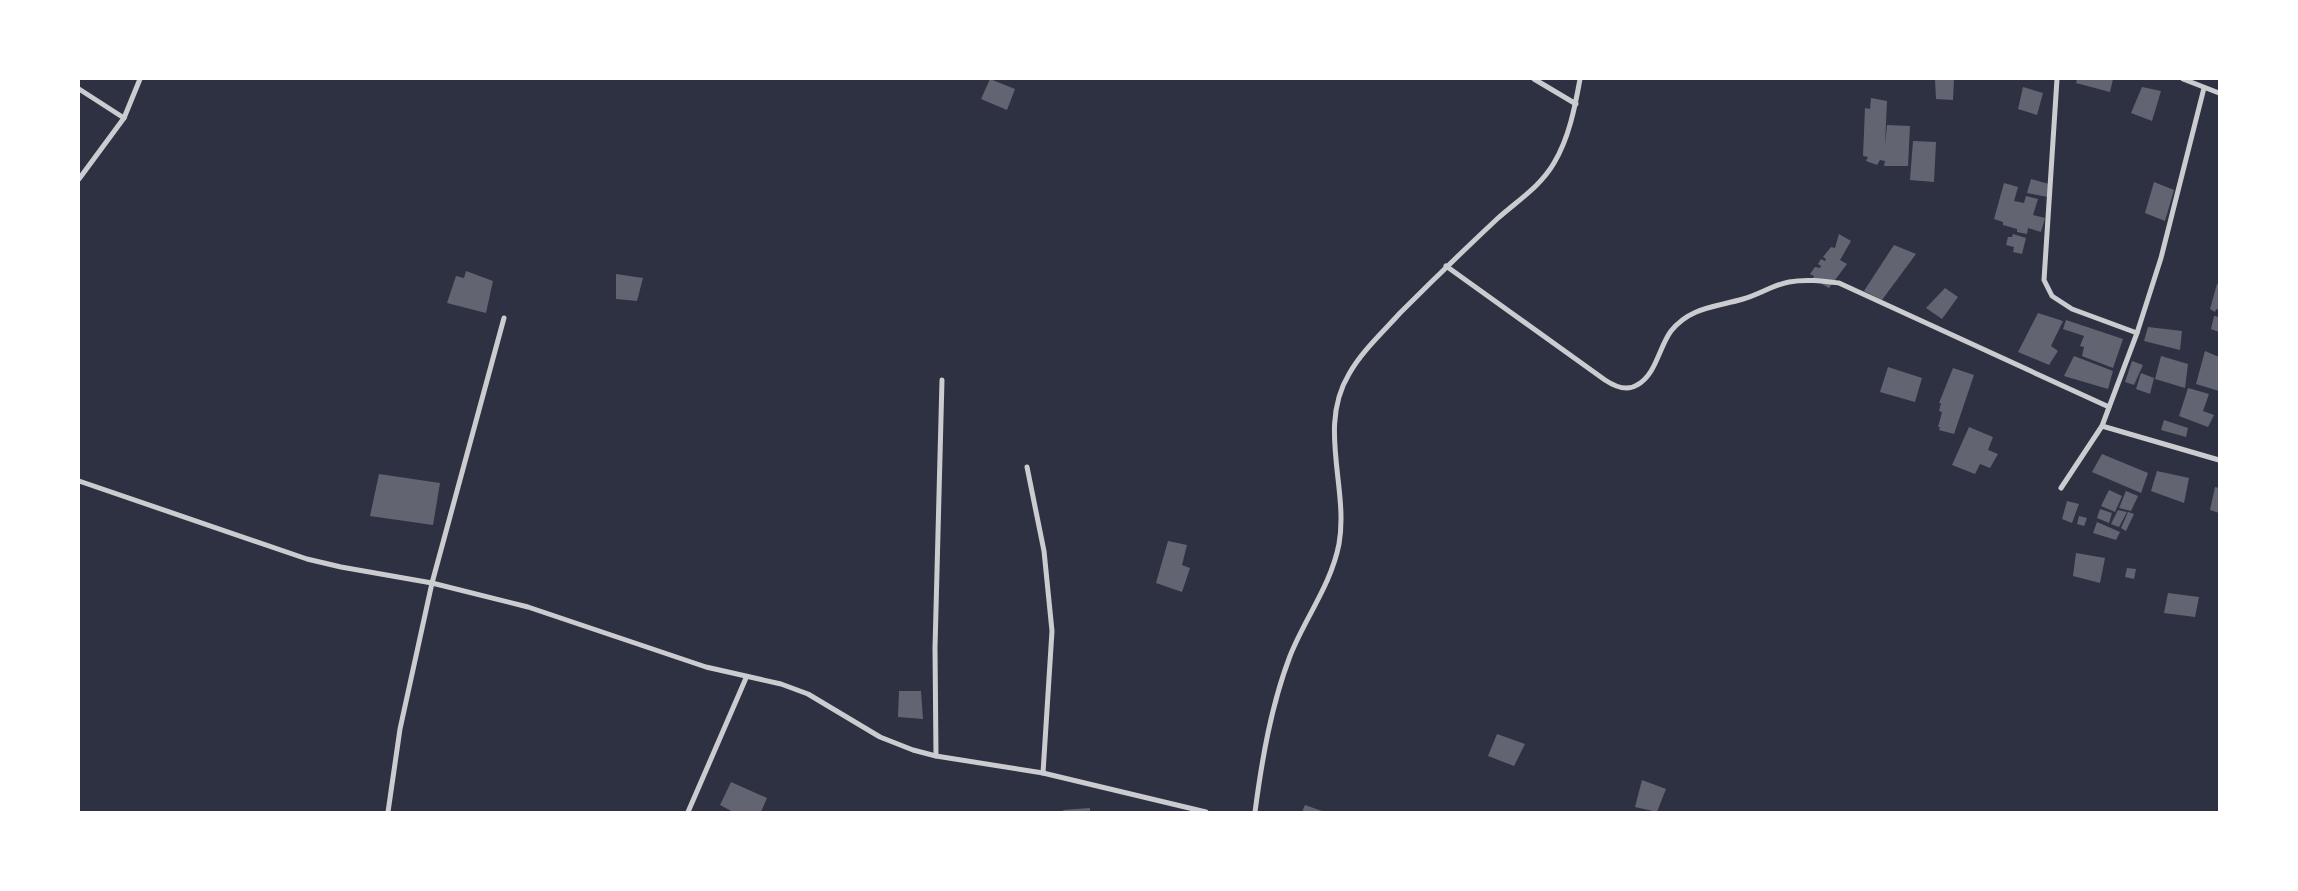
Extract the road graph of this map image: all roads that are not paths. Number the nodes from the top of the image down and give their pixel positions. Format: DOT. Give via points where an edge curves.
graph roads {
  1 [pos="140,79"];
  2 [pos="1534,79"];
  3 [pos="1580,79"];
  4 [pos="2057,79"];
  5 [pos="2183,79"];
  6 [pos="2204,88"];
  7 [pos="79,89"];
  8 [pos="2219,93"];
  9 [pos="1576,104"];
  10 [pos="124,118"];
  11 [pos="79,179"];
  12 [pos="1446,266"];
  13 [pos="504,318"];
  14 [pos="2137,333"];
  15 [pos="942,380"];
  16 [pos="2110,407"];
  17 [pos="2102,426"];
  18 [pos="2219,460"];
  19 [pos="1027,468"];
  20 [pos="79,481"];
  21 [pos="2061,488"];
  22 [pos="432,583"];
  23 [pos="746,678"];
  24 [pos="936,756"];
  25 [pos="1043,773"];
  26 [pos="388,812"];
  27 [pos="688,812"];
  28 [pos="1206,812"];
  29 [pos="1255,812"];
  1 -- 10 [label="street"];
  2 -- 9 [label="street"];
  3 -- 9 [label="street"];
  4 -- 14 [label="street" via="2044,280 2052,296 2072,309"];
  5 -- 6 [label="street"];
  6 -- 8 [label="street"];
  6 -- 14 [label="street" via="2161,258"];
  7 -- 10 [label="street"];
  9 -- 12 [label="street" via="1564,143 1544,177"];
  10 -- 11 [label="street"];
  12 -- 16 [label="street" via="1619,388 1636,386 1649,373 1672,331 1691,313 1788,282 1816,280 1839,284"];
  12 -- 29 [label="street" via="1363,353 1339,394 1335,421 1340,541 1333,570 1290,656 1272,713"];
  13 -- 22 [label="street"];
  14 -- 16 [label="street"];
  15 -- 24 [label="street" via="935,648"];
  16 -- 17 [label="street"];
  17 -- 18 [label="street"];
  17 -- 21 [label="street"];
  19 -- 25 [label="street" via="1044,551 1052,631"];
  20 -- 22 [label="street" via="307,559"];
  22 -- 23 [label="street" via="528,607"];
  22 -- 26 [label="street" via="400,729"];
  23 -- 24 [label="street" via="781,684 808,694 880,737"];
  23 -- 27 [label="street"];
  24 -- 25 [label="street"];
  25 -- 28 [label="street"];
}
